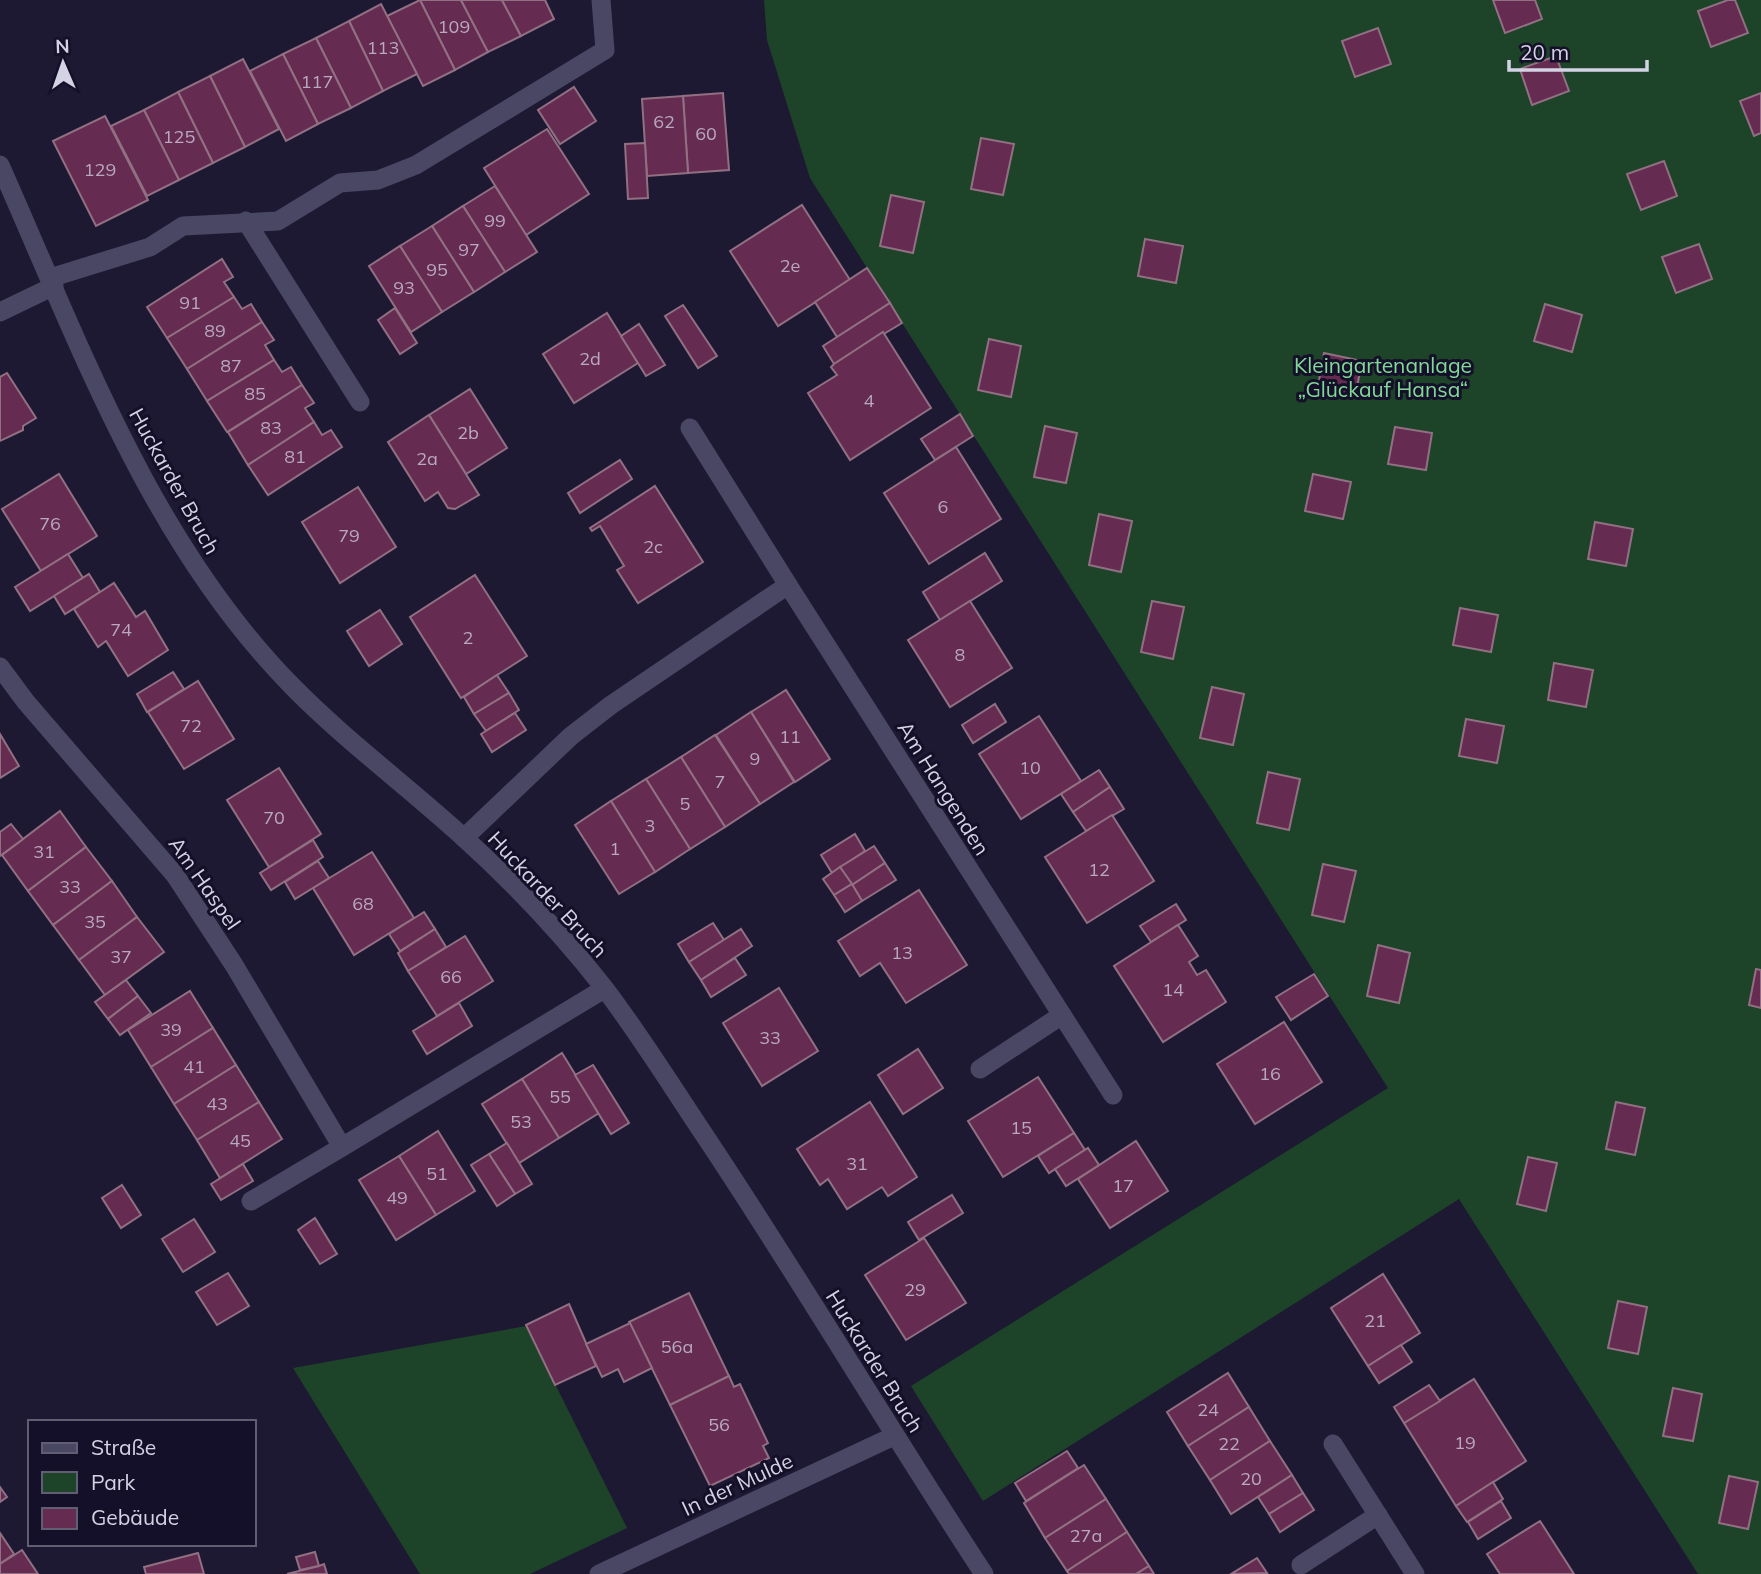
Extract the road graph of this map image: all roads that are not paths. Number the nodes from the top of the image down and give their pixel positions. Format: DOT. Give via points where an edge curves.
graph roads {
  1 [pos="601,0"];
  2 [pos="0,165"];
  3 [pos="247,221"];
  4 [pos="52,282"];
  5 [pos="0,312"];
  6 [pos="360,402"];
  7 [pos="690,428"];
  8 [pos="788,585"];
  9 [pos="0,667"];
  10 [pos="464,838"];
  11 [pos="604,989"];
  12 [pos="1062,1015"];
  13 [pos="980,1069"];
  14 [pos="1112,1095"];
  15 [pos="342,1147"];
  16 [pos="251,1201"];
  17 [pos="894,1436"];
  18 [pos="1333,1444"];
  19 [pos="1378,1515"];
  20 [pos="1301,1565"];
  21 [pos="599,1574"];
  22 [pos="984,1574"];
  23 [pos="1415,1574"];
  1 -- 3 [label="street" via="605,50 416,165 378,180 340,183 278,221"];
  2 -- 4 [label="street, Huckarder Bruch"];
  3 -- 4 [label="street" via="183,226 150,247"];
  3 -- 6 [label="street"];
  4 -- 5 [label="street"];
  4 -- 10 [label="street, Huckarder Bruch" via="158,504 208,586 292,687"];
  7 -- 8 [label="street, Am Hangenden"];
  8 -- 10 [label="street" via="601,712"];
  8 -- 12 [label="street, Am Hangenden"];
  9 -- 15 [label="street, Am Haspel" via="175,875"];
  10 -- 11 [label="street, Huckarder Bruch"];
  11 -- 15 [label="street"];
  11 -- 17 [label="street, Huckarder Bruch" via="754,1210"];
  12 -- 13 [label="street"];
  12 -- 14 [label="street, Am Hangenden"];
  15 -- 16 [label="street"];
  17 -- 21 [label="street, In der Mulde"];
  17 -- 22 [label="street, Huckarder Bruch"];
  18 -- 19 [label="street"];
  19 -- 20 [label="street"];
  19 -- 23 [label="street"];
}
